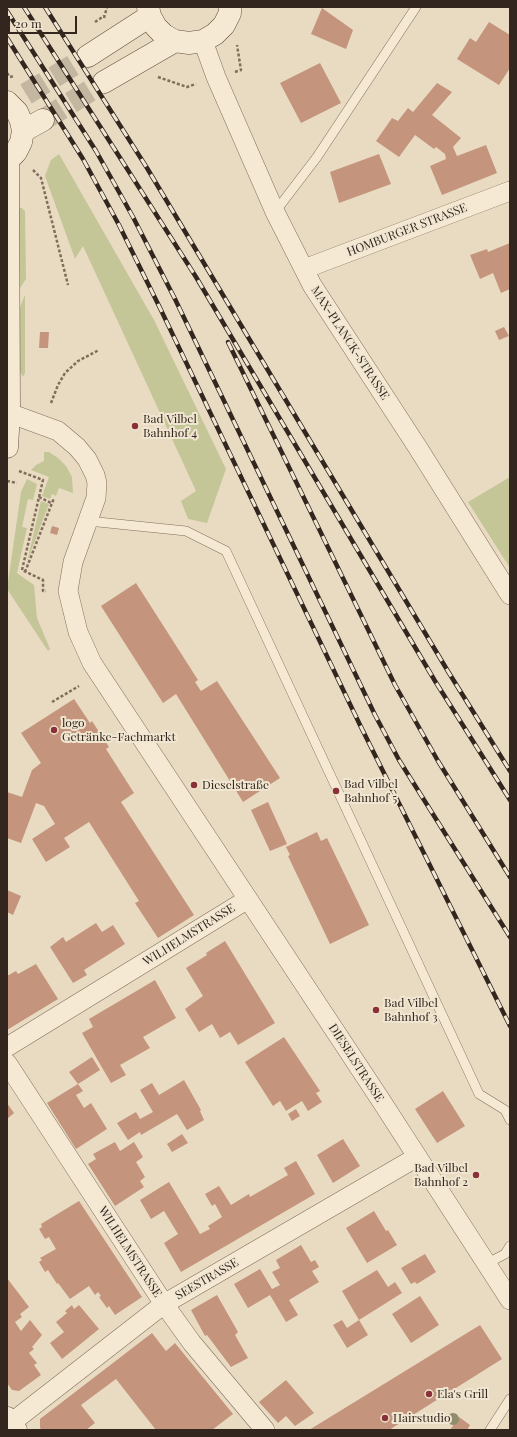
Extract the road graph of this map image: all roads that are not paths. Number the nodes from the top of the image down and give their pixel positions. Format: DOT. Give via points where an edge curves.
graph roads {
  1 [pos="230,7"];
  2 [pos="416,7"];
  3 [pos="149,12"];
  4 [pos="174,40"];
  5 [pos="203,41"];
  6 [pos="88,56"];
  7 [pos="104,82"];
  8 [pos="14,94"];
  9 [pos="43,120"];
  10 [pos="23,131"];
  11 [pos="8,160"];
  12 [pos="510,191"];
  13 [pos="275,212"];
  14 [pos="304,269"];
  15 [pos="8,413"];
  16 [pos="7,447"];
  17 [pos="88,521"];
  18 [pos="510,595"];
  19 [pos="248,899"];
  20 [pos="7,1047"];
  21 [pos="7,1063"];
  22 [pos="510,1120"];
  23 [pos="417,1157"];
  24 [pos="510,1246"];
  25 [pos="486,1264"];
  26 [pos="510,1300"];
  27 [pos="164,1304"];
  28 [pos="510,1400"];
  29 [pos="11,1424"];
  30 [pos="265,1430"];
  31 [pos="490,1430"];
  1 -- 5 [label="main road" via="224,25"];
  2 -- 13 [label="lane" via="317,157"];
  3 -- 4 [label="main road" via="156,27"];
  3 -- 6 [label="main road"];
  4 -- 5 [label="main road" via="189,43"];
  4 -- 7 [label="main road"];
  5 -- 13 [label="street, MAX-PLANCK-STRASSE"];
  8 -- 10 [label="main road"];
  9 -- 10 [label="main road"];
  10 -- 11 [label="main road" via="16,152"];
  11 -- 15 [label="main road"];
  12 -- 14 [label="street, HOMBURGER STRASSE"];
  13 -- 14 [label="street, MAX-PLANCK-STRASSE"];
  14 -- 18 [label="street, MAX-PLANCK-STRASSE"];
  15 -- 16 [label="main road"];
  15 -- 17 [label="street, DIESELSTRASSE" via="58,431 87,459 97,483 96,498"];
  17 -- 19 [label="street, DIESELSTRASSE" via="73,562 68,591 72,614 84,647"];
  17 -- 22 [label="lane" via="186,531 226,551 479,1094 505,1110"];
  19 -- 20 [label="street, WILHELMSTRASSE"];
  19 -- 23 [label="street, DIESELSTRASSE"];
  21 -- 27 [label="street, WILHELMSTRASSE"];
  23 -- 25 [label="street, DIESELSTRASSE"];
  23 -- 27 [label="street, SEESTRASSE"];
  24 -- 25 [label="lane" via="504,1254"];
  25 -- 26 [label="street, DIESELSTRASSE"];
  27 -- 29 [label="street, SEESTRASSE"];
  27 -- 30 [label="street, WILHELMSTRASSE" via="192,1343"];
  28 -- 31 [label="lane"];
}
